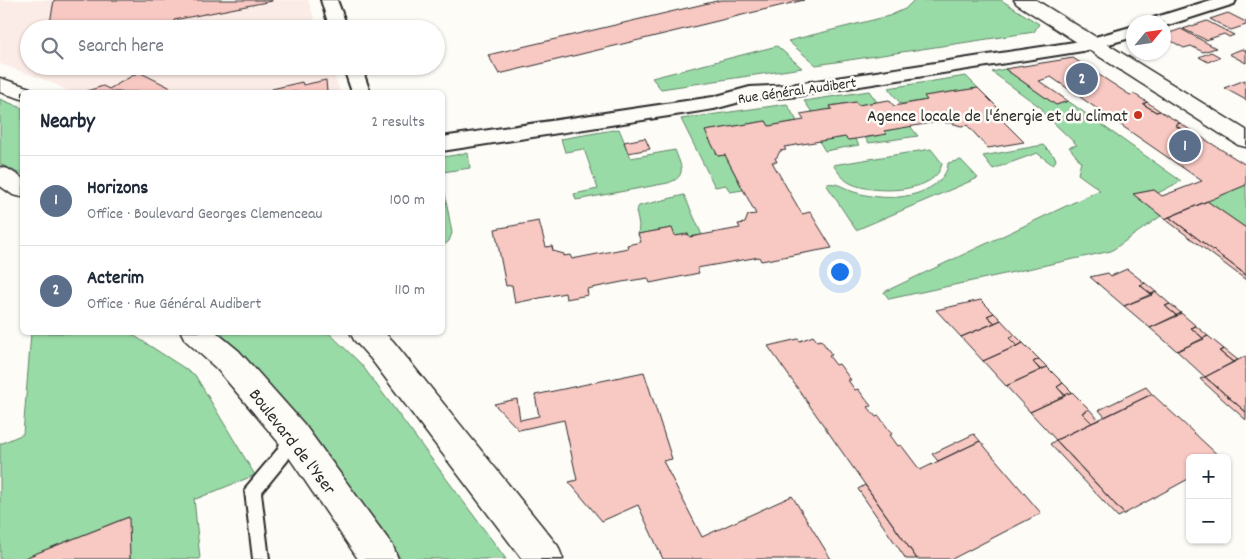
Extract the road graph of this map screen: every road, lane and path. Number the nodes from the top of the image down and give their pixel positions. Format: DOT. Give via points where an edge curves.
graph roads {
  1 [pos="329,0"];
  2 [pos="1023,0"];
  3 [pos="1046,0"];
  4 [pos="1228,0"];
  5 [pos="1171,18"];
  6 [pos="336,20"];
  7 [pos="1126,33"];
  8 [pos="1101,41"];
  9 [pos="355,75"];
  10 [pos="0,84"];
  11 [pos="360,90"];
  12 [pos="20,91"];
  13 [pos="1246,122"];
  14 [pos="1246,140"];
  15 [pos="445,144"];
  16 [pos="0,175"];
  17 [pos="20,188"];
  18 [pos="199,335"];
  19 [pos="367,335"];
  20 [pos="292,434"];
  21 [pos="260,559"];
  22 [pos="380,559"];
  23 [pos="545,559"];
  1 -- 6 [label="street"];
  2 -- 8 [label="main road"];
  3 -- 8 [label="main road"];
  4 -- 5 [label="street"];
  7 -- 8 [label="street, Rue Général Audibert"];
  8 -- 13 [label="main road"];
  8 -- 14 [label="main road"];
  8 -- 15 [label="street, Rue Général Audibert" via="800,90 750,93 714,103"];
  9 -- 11 [label="street"];
  10 -- 12 [label="main road"];
  16 -- 17 [label="main road"];
  18 -- 20 [label="main road, Boulevard de l'Yser" via="228,360"];
  19 -- 23 [label="main road"];
  20 -- 21 [label="lane" via="283,455 253,492"];
  20 -- 22 [label="main road, Boulevard de l'Yser"];
}
